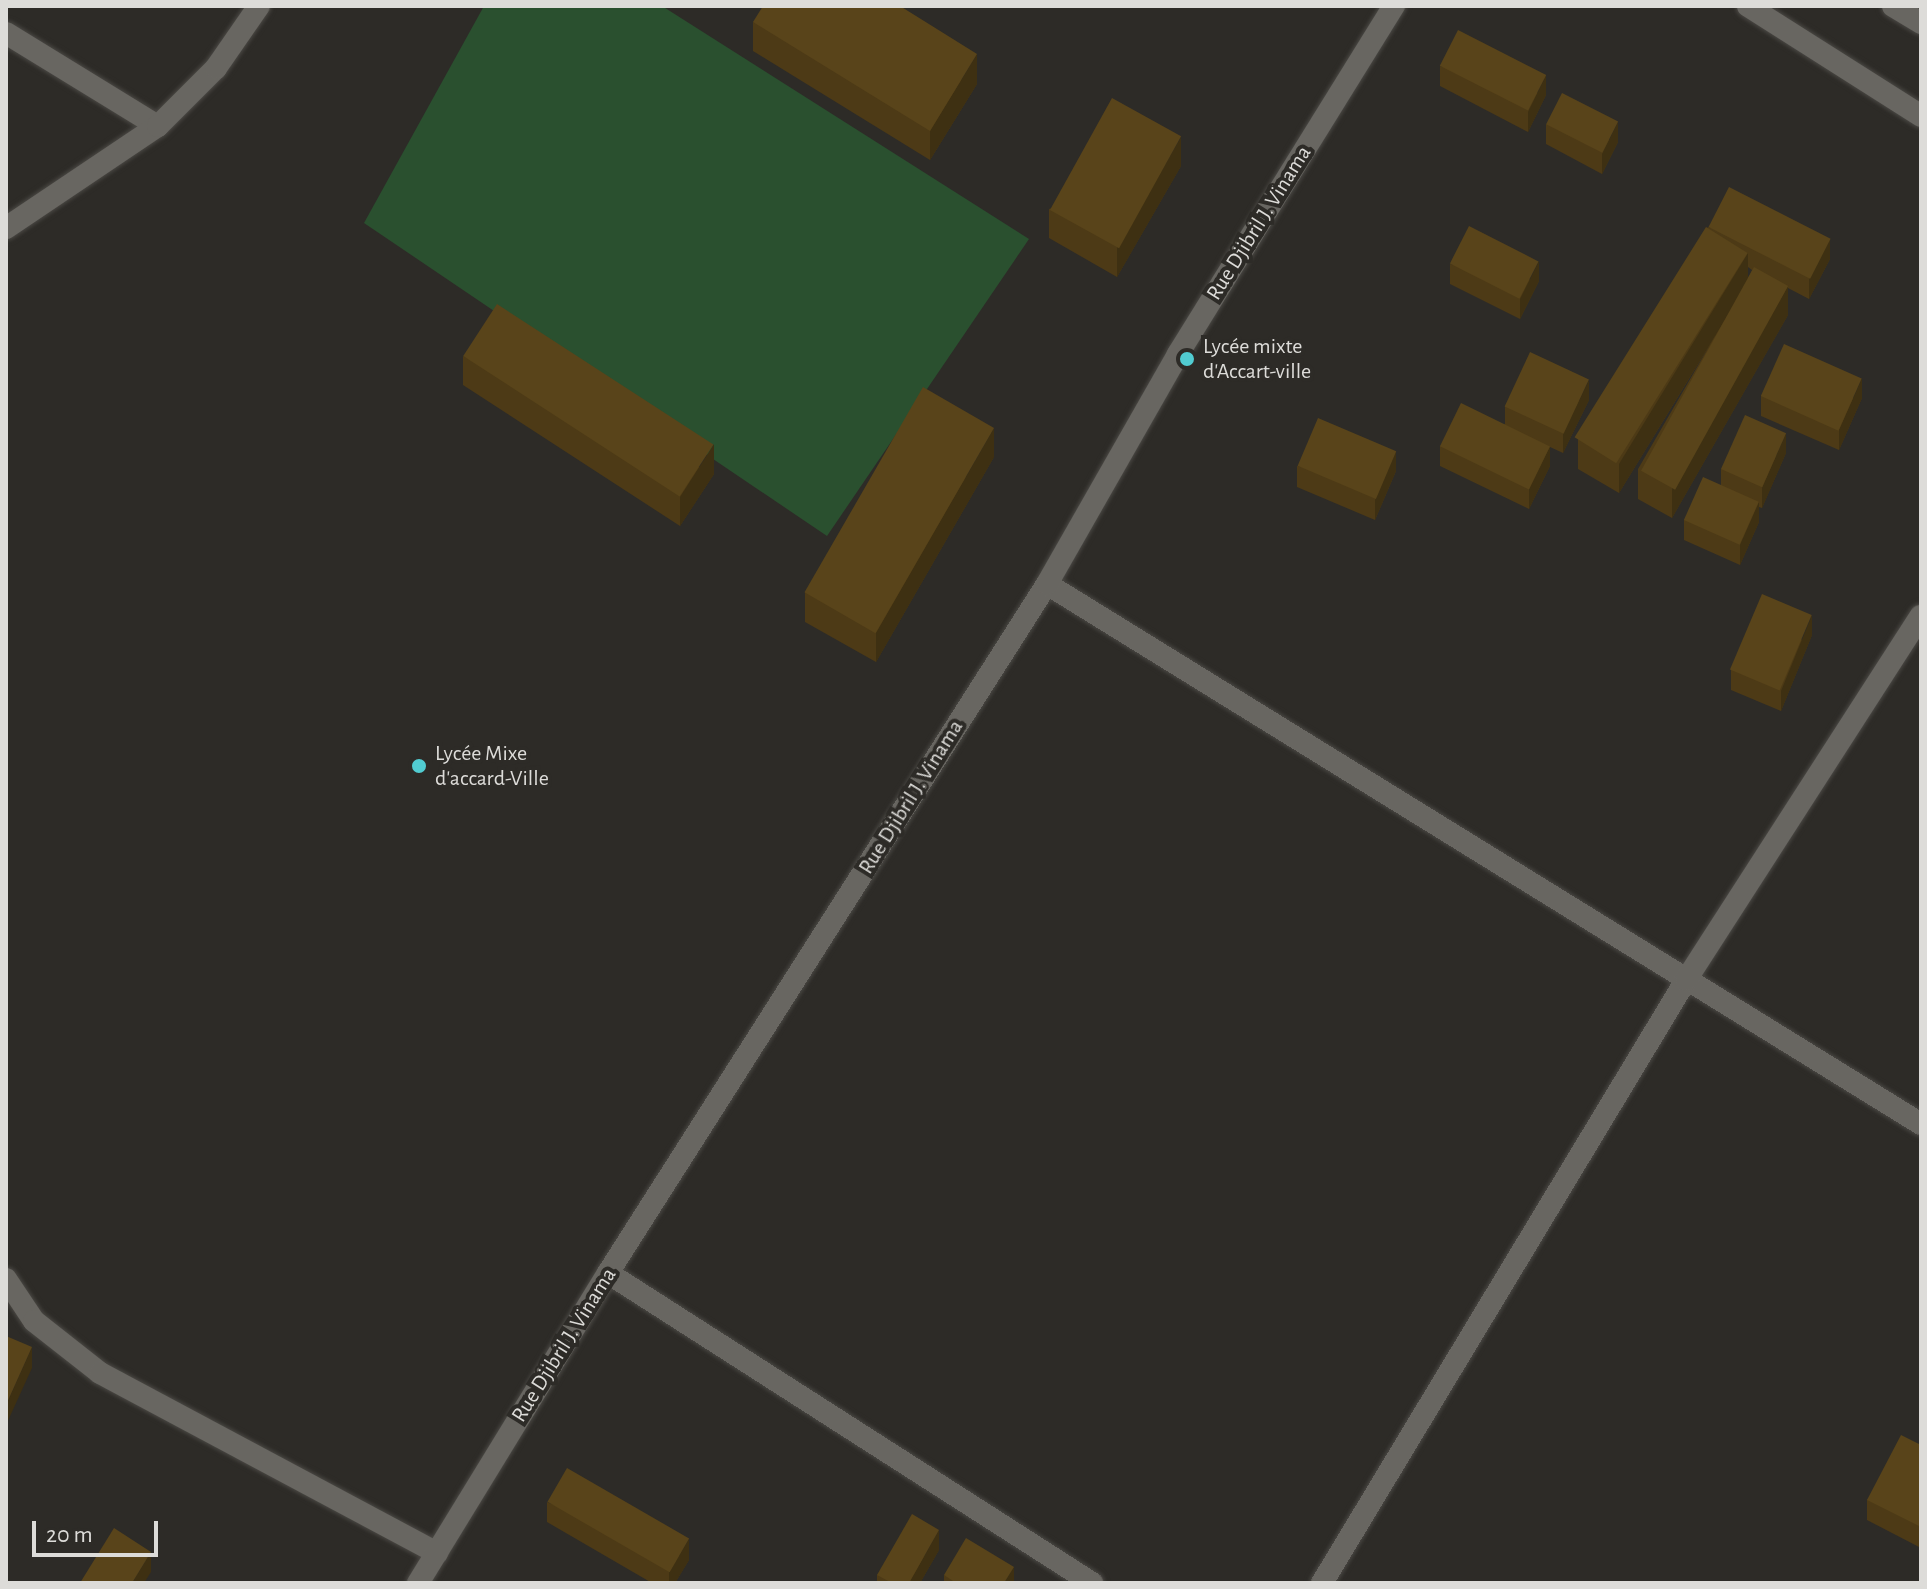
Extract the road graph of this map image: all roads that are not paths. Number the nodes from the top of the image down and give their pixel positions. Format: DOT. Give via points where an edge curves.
graph roads {
  1 [pos="259,6"];
  2 [pos="1394,6"];
  3 [pos="1748,6"];
  4 [pos="1893,6"];
  5 [pos="1921,23"];
  6 [pos="6,33"];
  7 [pos="1921,116"];
  8 [pos="158,126"];
  9 [pos="6,228"];
  10 [pos="1047,584"];
  11 [pos="1921,616"];
  12 [pos="1686,980"];
  13 [pos="1921,1124"];
  14 [pos="608,1273"];
  15 [pos="6,1279"];
  16 [pos="437,1553"];
  17 [pos="418,1583"];
  18 [pos="1092,1583"];
  19 [pos="1322,1583"];
  1 -- 8 [label="street" via="216,68"];
  2 -- 10 [label="street, Rue Djibril J. Vinama" via="1178,354"];
  3 -- 7 [label="street"];
  4 -- 5 [label="street"];
  6 -- 8 [label="street"];
  8 -- 9 [label="street"];
  10 -- 12 [label="street"];
  10 -- 14 [label="street, Rue Djibril J. Vinama"];
  11 -- 12 [label="street"];
  12 -- 13 [label="street"];
  12 -- 19 [label="street"];
  14 -- 16 [label="street, Rue Djibril J. Vinama"];
  14 -- 18 [label="street"];
  15 -- 16 [label="street" via="34,1321 100,1373"];
  16 -- 17 [label="street, Rue Djibril J. Vinama"];
}
